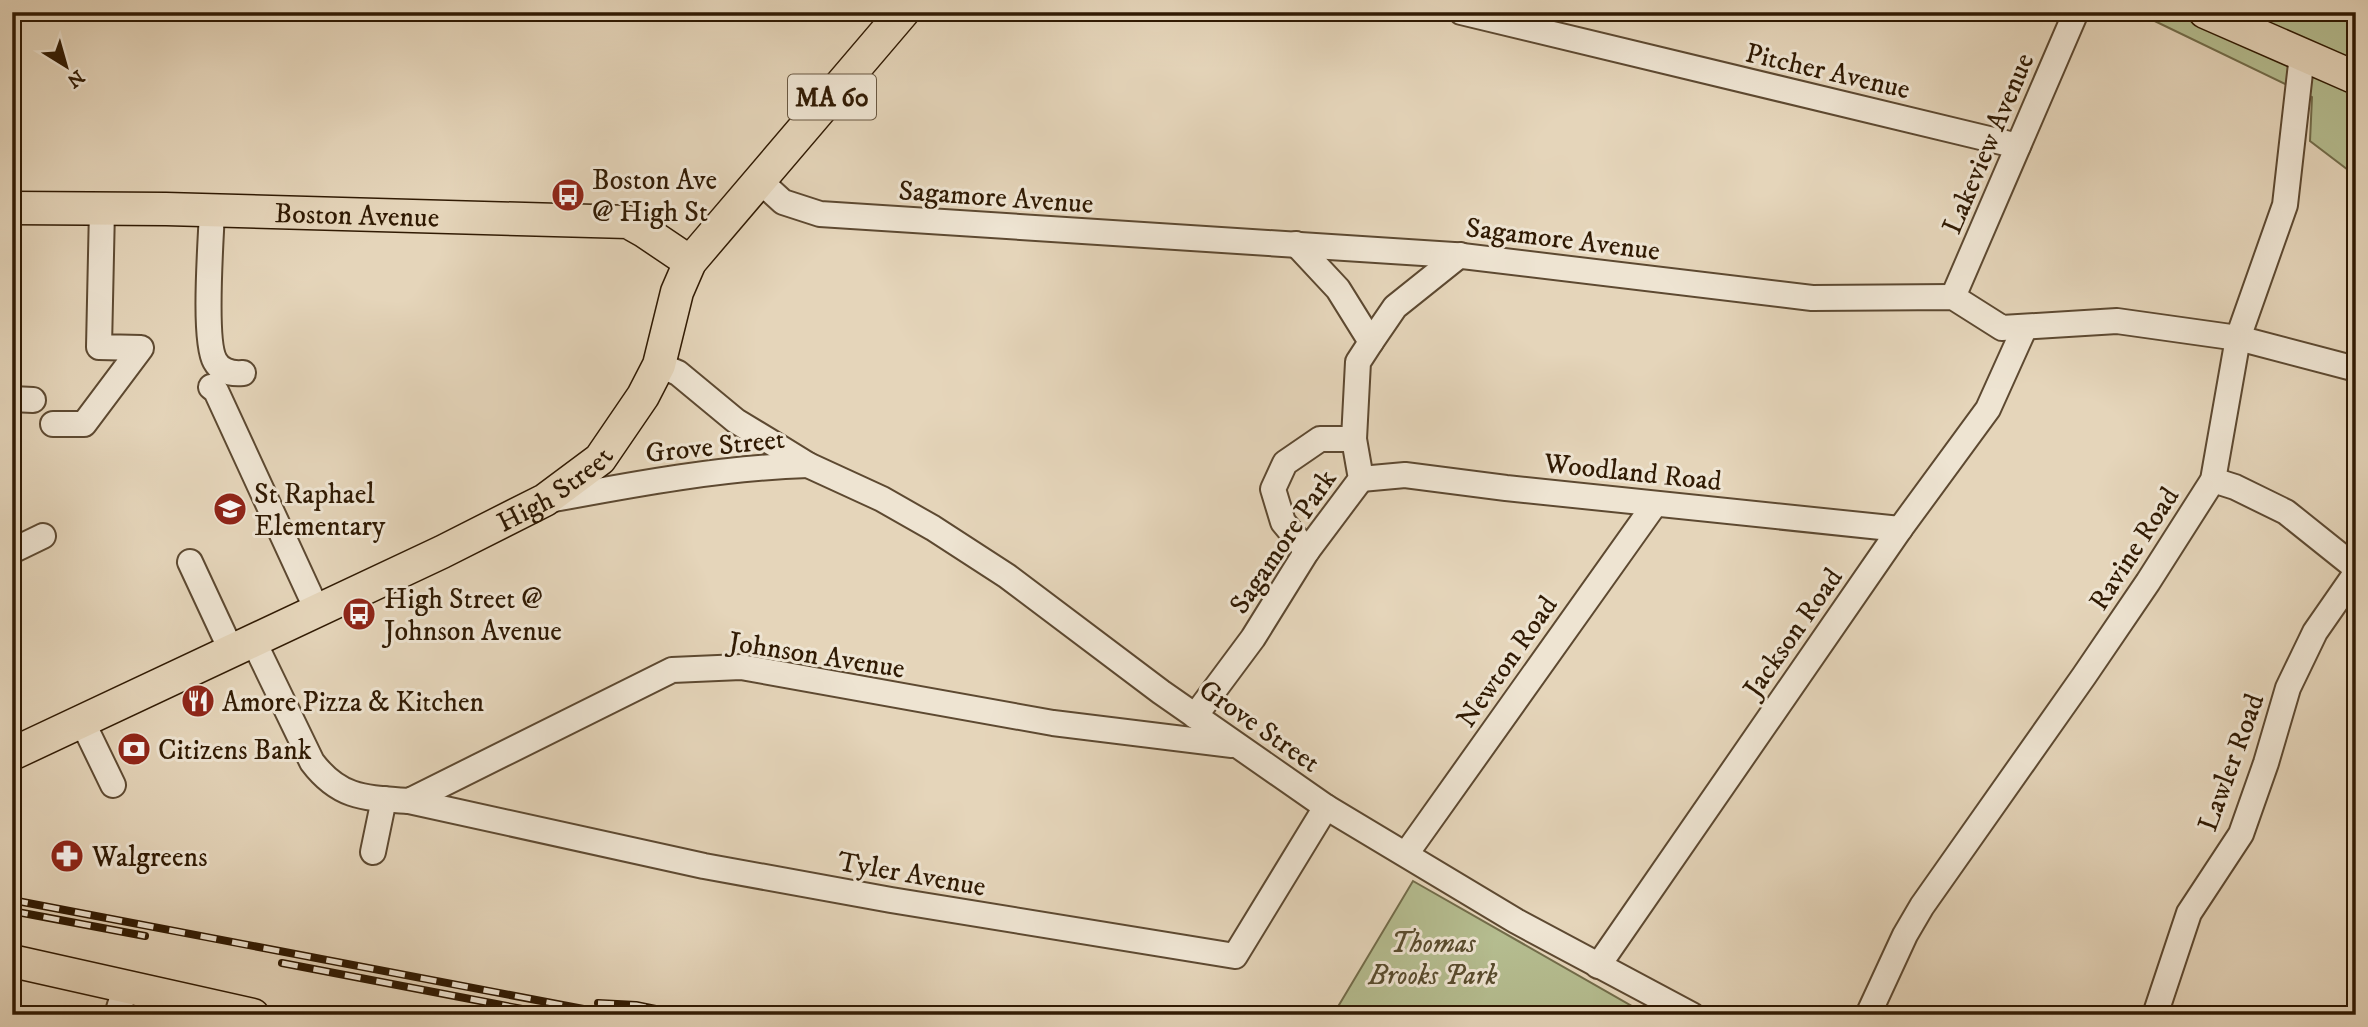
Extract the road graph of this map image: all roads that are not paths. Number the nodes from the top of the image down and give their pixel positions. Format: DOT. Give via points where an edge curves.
graph roads {
  1 [pos="903,12"];
  2 [pos="1461,12"];
  3 [pos="2076,12"];
  4 [pos="2205,12"];
  5 [pos="2302,55"];
  6 [pos="2356,78"];
  7 [pos="2018,146"];
  8 [pos="760,181"];
  9 [pos="12,208"];
  10 [pos="102,209"];
  11 [pos="212,211"];
  12 [pos="1296,244"];
  13 [pos="1460,256"];
  14 [pos="690,262"];
  15 [pos="1953,297"];
  16 [pos="2025,327"];
  17 [pos="2238,338"];
  18 [pos="1371,342"];
  19 [pos="659,365"];
  20 [pos="2356,369"];
  21 [pos="243,373"];
  22 [pos="211,387"];
  23 [pos="53,424"];
  24 [pos="1354,439"];
  25 [pos="808,465"];
  26 [pos="1361,479"];
  27 [pos="2213,480"];
  28 [pos="545,500"];
  29 [pos="1655,504"];
  30 [pos="1900,529"];
  31 [pos="43,536"];
  32 [pos="12,551"];
  33 [pos="1307,551"];
  34 [pos="190,562"];
  35 [pos="2356,570"];
  36 [pos="317,610"];
  37 [pos="242,645"];
  38 [pos="1195,716"];
  39 [pos="82,721"];
  40 [pos="1237,746"];
  41 [pos="12,754"];
  42 [pos="113,785"];
  43 [pos="384,799"];
  44 [pos="409,801"];
  45 [pos="1326,807"];
  46 [pos="373,852"];
  47 [pos="1406,853"];
  48 [pos="1598,965"];
  49 [pos="15,967"];
  50 [pos="122,1000"];
  51 [pos="253,1015"];
  52 [pos="1692,1015"];
  53 [pos="1868,1015"];
  54 [pos="2155,1015"];
  1 -- 8 [label="main road, High Street / MA 60"];
  2 -- 7 [label="street, Pitcher Avenue"];
  3 -- 7 [label="street, Lakeview Avenue"];
  4 -- 5 [label="main road"];
  5 -- 6 [label="main road"];
  5 -- 17 [label="street, Ravine Road" via="2285,205"];
  7 -- 15 [label="street, Lakeview Avenue"];
  8 -- 12 [label="street, Sagamore Avenue" via="783,202 820,214"];
  8 -- 14 [label="main road, High Street / MA 60"];
  9 -- 10 [label="main road, Boston Avenue"];
  10 -- 11 [label="main road, Boston Avenue"];
  10 -- 23 [label="street" via="99,347 141,348 84,424"];
  11 -- 14 [label="main road, Boston Avenue" via="628,222"];
  11 -- 21 [label="street" via="209,323 213,358 229,373"];
  12 -- 13 [label="street, Sagamore Avenue"];
  12 -- 18 [label="street" via="1338,289"];
  13 -- 15 [label="street, Sagamore Avenue" via="1812,298"];
  13 -- 18 [label="street, Sagamore Park" via="1395,307"];
  14 -- 19 [label="main road, High Street / MA 60" via="677,292"];
  15 -- 16 [label="street" via="2002,328"];
  16 -- 17 [label="street" via="2117,321"];
  16 -- 30 [label="street, Jackson Road" via="1987,409"];
  17 -- 20 [label="street"];
  17 -- 27 [label="street, Ravine Road"];
  18 -- 24 [label="street, Sagamore Park" via="1358,362"];
  19 -- 25 [label="street, Grove Street" via="678,373 736,421"];
  19 -- 28 [label="main road, High Street / MA 60" via="600,459"];
  22 -- 36 [label="street"];
  24 -- 26 [label="street, Sagamore Park"];
  24 -- 33 [label="street" via="1320,439 1285,463 1273,489 1283,522"];
  25 -- 28 [label="street, Grove Street" via="656,480"];
  25 -- 38 [label="street, Grove Street" via="933,528 1007,576"];
  26 -- 29 [label="street, Woodland Road" via="1405,475"];
  26 -- 33 [label="street, Sagamore Park"];
  27 -- 35 [label="street" via="2286,512"];
  27 -- 53 [label="street, Ravine Road" via="2091,666 1922,906"];
  28 -- 36 [label="main road, High Street / MA 60"];
  29 -- 30 [label="street, Woodland Road"];
  29 -- 47 [label="street, Newton Road"];
  30 -- 48 [label="street, Jackson Road"];
  31 -- 32 [label="street"];
  33 -- 38 [label="street, Sagamore Park" via="1253,638"];
  34 -- 37 [label="street"];
  35 -- 54 [label="street, Lawler Road" via="2315,632 2288,688 2241,834 2189,914"];
  36 -- 37 [label="main road, High Street / MA 60"];
  37 -- 39 [label="main road, High Street / MA 60"];
  37 -- 43 [label="street" via="323,775 347,792"];
  38 -- 40 [label="street, Grove Street"];
  39 -- 41 [label="main road, High Street / MA 60"];
  39 -- 42 [label="street"];
  40 -- 44 [label="street, Johnson Avenue" via="1053,723 741,667 672,670"];
  40 -- 45 [label="street, Grove Street"];
  43 -- 44 [label="street"];
  43 -- 46 [label="street"];
  44 -- 45 [label="street, Tyler Avenue" via="704,866 1235,957"];
  45 -- 47 [label="street, Grove Street"];
  47 -- 48 [label="street, Grove Street"];
  48 -- 52 [label="street, Grove Street"];
  49 -- 50 [label="main road"];
  50 -- 51 [label="main road"];
}
